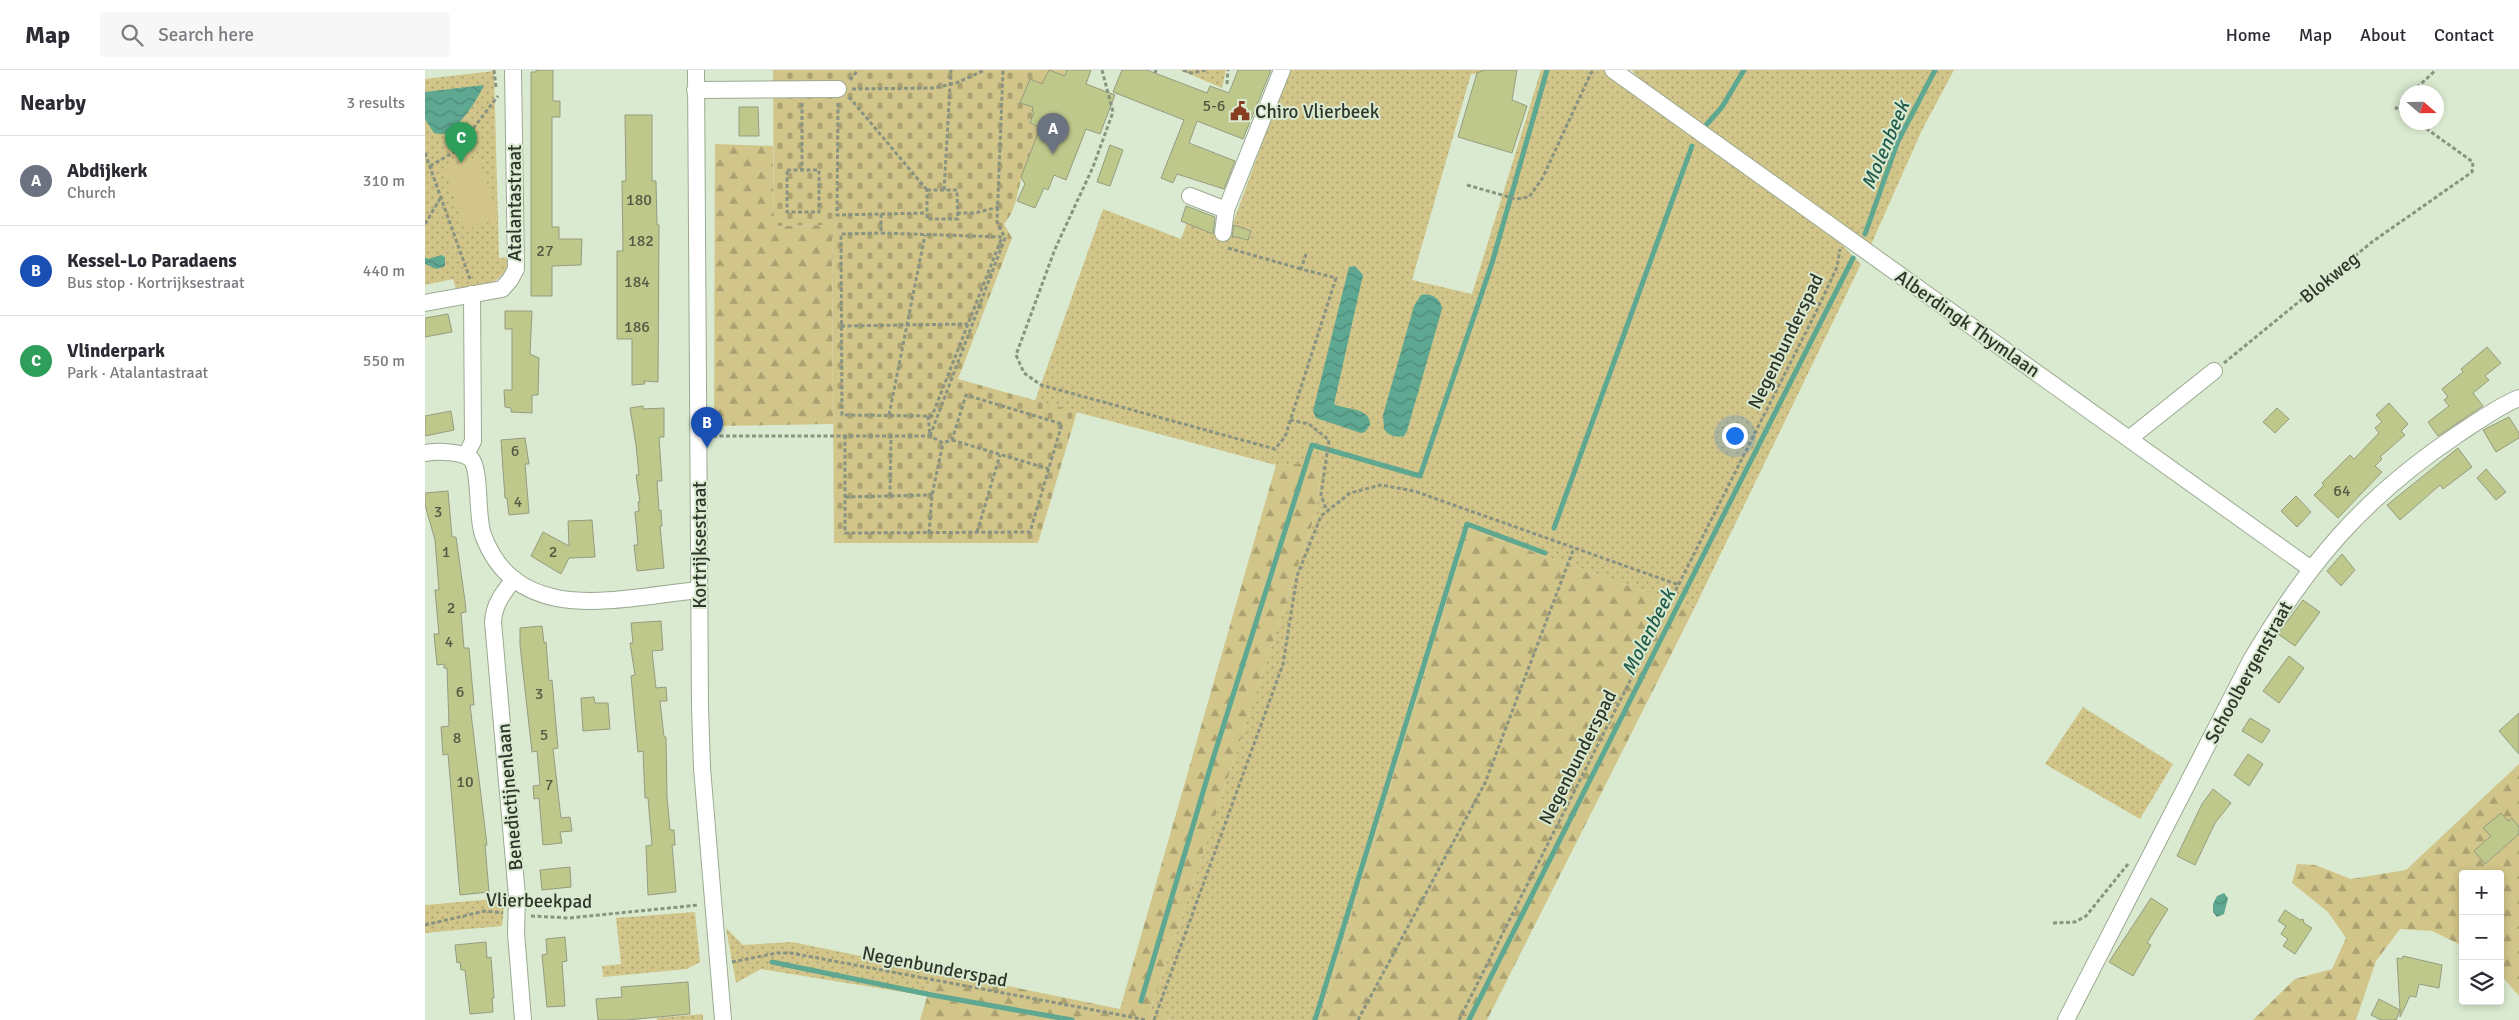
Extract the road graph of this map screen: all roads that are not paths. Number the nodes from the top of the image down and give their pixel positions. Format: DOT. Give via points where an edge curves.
graph roads {
  1 [pos="513,70"];
  2 [pos="695,70"];
  3 [pos="1282,70"];
  4 [pos="1618,74"];
  5 [pos="843,86"];
  6 [pos="695,90"];
  7 [pos="1190,196"];
  8 [pos="1226,210"];
  9 [pos="1223,233"];
  10 [pos="472,294"];
  11 [pos="425,303"];
  12 [pos="2214,371"];
  13 [pos="2519,398"];
  14 [pos="2129,438"];
  15 [pos="425,453"];
  16 [pos="466,455"];
  17 [pos="2311,569"];
  18 [pos="514,579"];
  19 [pos="699,590"];
  20 [pos="523,1020"];
  21 [pos="723,1020"];
  22 [pos="2066,1020"];
  1 -- 10 [label="street, Atalantastraat" via="516,269 501,289"];
  2 -- 6 [label="street, Kortrijksestraat"];
  3 -- 8 [label="street"];
  4 -- 14 [label="street, Alberdingk Thymlaan"];
  5 -- 6 [label="street" via="802,90"];
  6 -- 19 [label="street, Kortrijksestraat"];
  7 -- 8 [label="street"];
  8 -- 9 [label="street"];
  10 -- 11 [label="street, Atalantastraat"];
  10 -- 16 [label="street" via="473,441"];
  12 -- 14 [label="street"];
  13 -- 17 [label="street, Schoolbergenstraat" via="2478,421 2397,478 2362,510"];
  14 -- 17 [label="street, Alberdingk Thymlaan"];
  15 -- 16 [label="street" via="436,451"];
  16 -- 18 [label="street" via="475,464 479,520 485,538 495,558"];
  17 -- 22 [label="street, Schoolbergenstraat" via="2281,608 2251,660"];
  18 -- 19 [label="street" via="522,586 565,601"];
  18 -- 20 [label="street, Benedictijnenlaan" via="499,598 493,622"];
  19 -- 21 [label="street, Kortrijksestraat" via="702,768"];
}
